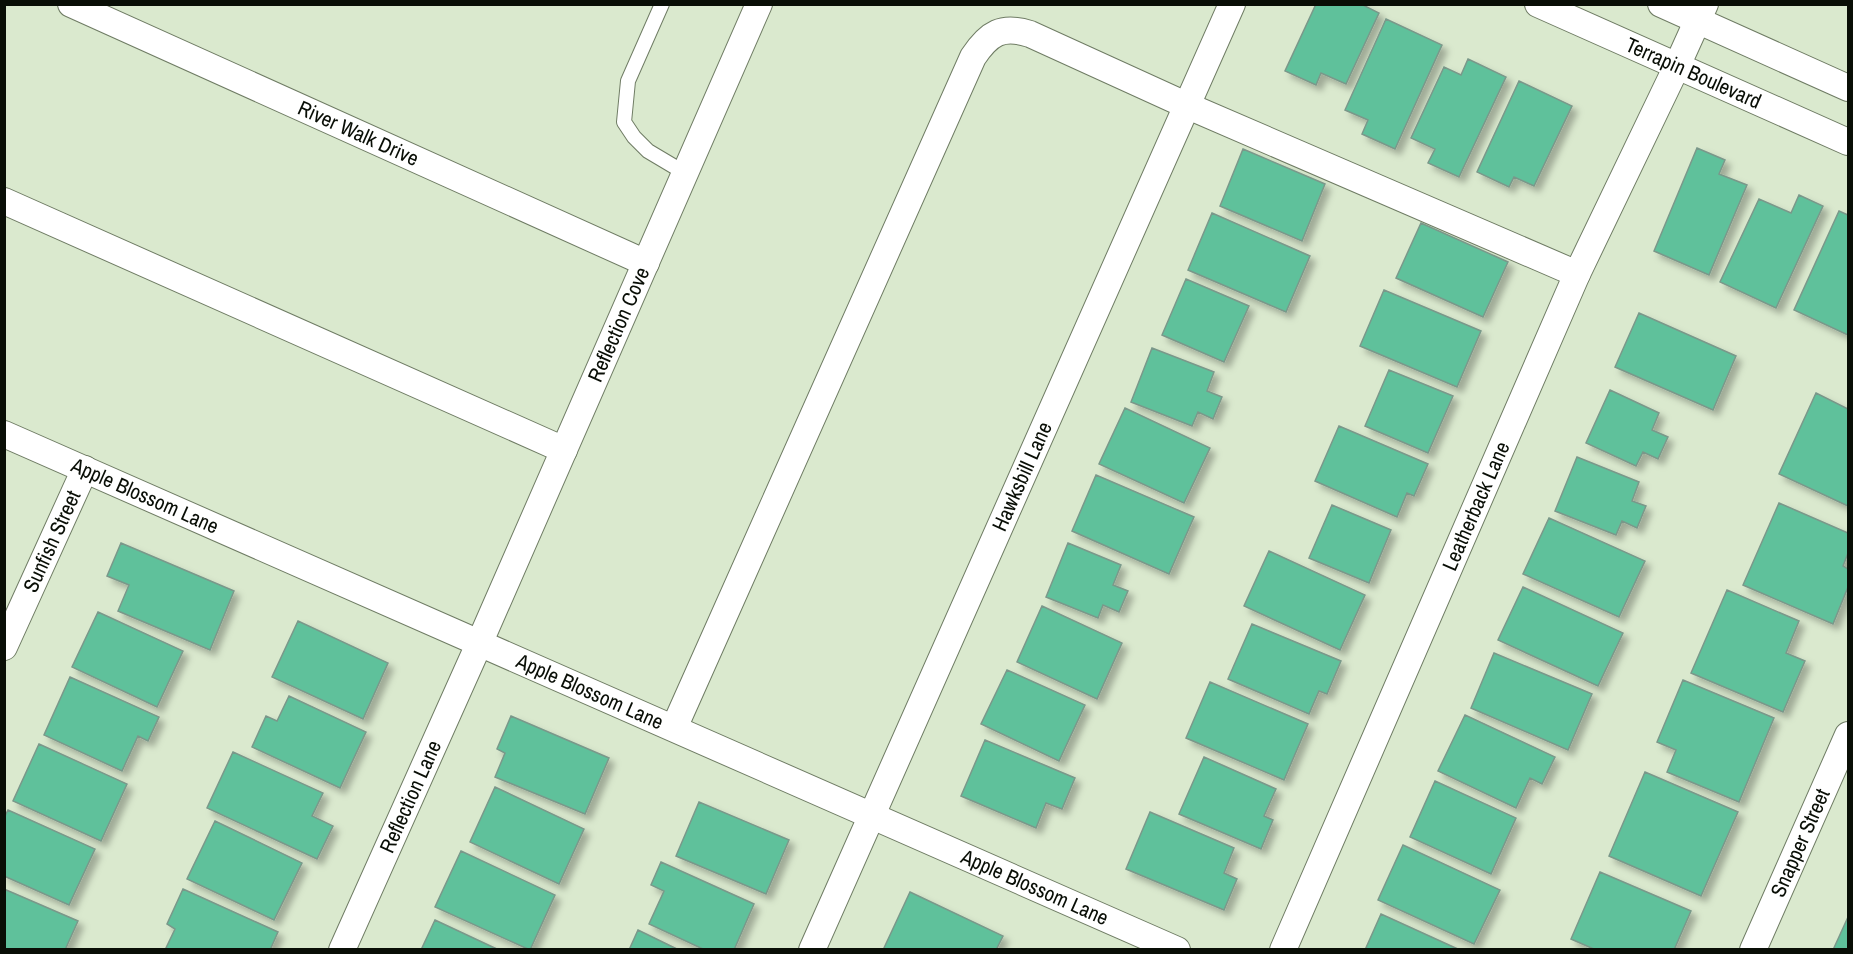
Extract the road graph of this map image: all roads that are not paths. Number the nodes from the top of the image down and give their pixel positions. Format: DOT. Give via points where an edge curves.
graph roads {
  1 [pos="71,4"];
  2 [pos="662,4"];
  3 [pos="759,4"];
  4 [pos="1232,4"];
  5 [pos="1538,4"];
  6 [pos="1661,4"];
  7 [pos="1701,13"];
  8 [pos="1677,66"];
  9 [pos="1848,88"];
  10 [pos="1188,106"];
  11 [pos="1848,142"];
  12 [pos="685,173"];
  13 [pos="4,201"];
  14 [pos="646,263"];
  15 [pos="1577,274"];
  16 [pos="4,434"];
  17 [pos="564,450"];
  18 [pos="85,469"];
  19 [pos="479,644"];
  20 [pos="4,647"];
  21 [pos="674,728"];
  22 [pos="1848,735"];
  23 [pos="872,814"];
  24 [pos="342,950"];
  25 [pos="812,950"];
  26 [pos="1178,950"];
  27 [pos="1283,950"];
  28 [pos="1753,950"];
  1 -- 14 [label="street, River Walk Drive"];
  2 -- 12 [label="lane" via="628,81 624,122 648,152"];
  3 -- 12 [label="street, Reflection Cove"];
  4 -- 10 [label="street, Hawksbill Lane"];
  5 -- 8 [label="street, Terrapin Boulevard"];
  6 -- 7 [label="street"];
  7 -- 8 [label="street, Leatherback Lane"];
  7 -- 9 [label="street"];
  8 -- 11 [label="street, Terrapin Boulevard"];
  8 -- 15 [label="street, Leatherback Lane"];
  10 -- 15 [label="street"];
  10 -- 21 [label="street" via="1017,30 990,36 982,44"];
  10 -- 23 [label="street, Hawksbill Lane"];
  12 -- 14 [label="street, Reflection Cove"];
  13 -- 17 [label="street"];
  14 -- 17 [label="street, Reflection Cove"];
  15 -- 27 [label="street, Leatherback Lane"];
  16 -- 18 [label="street, Apple Blossom Lane"];
  17 -- 19 [label="street, Reflection Cove"];
  18 -- 19 [label="street, Apple Blossom Lane"];
  18 -- 20 [label="street, Sunfish Street"];
  19 -- 21 [label="street, Apple Blossom Lane"];
  19 -- 24 [label="street, Reflection Lane"];
  21 -- 23 [label="street, Apple Blossom Lane"];
  22 -- 28 [label="street, Snapper Street"];
  23 -- 25 [label="street, Hawksbill Lane"];
  23 -- 26 [label="street, Apple Blossom Lane"];
}
